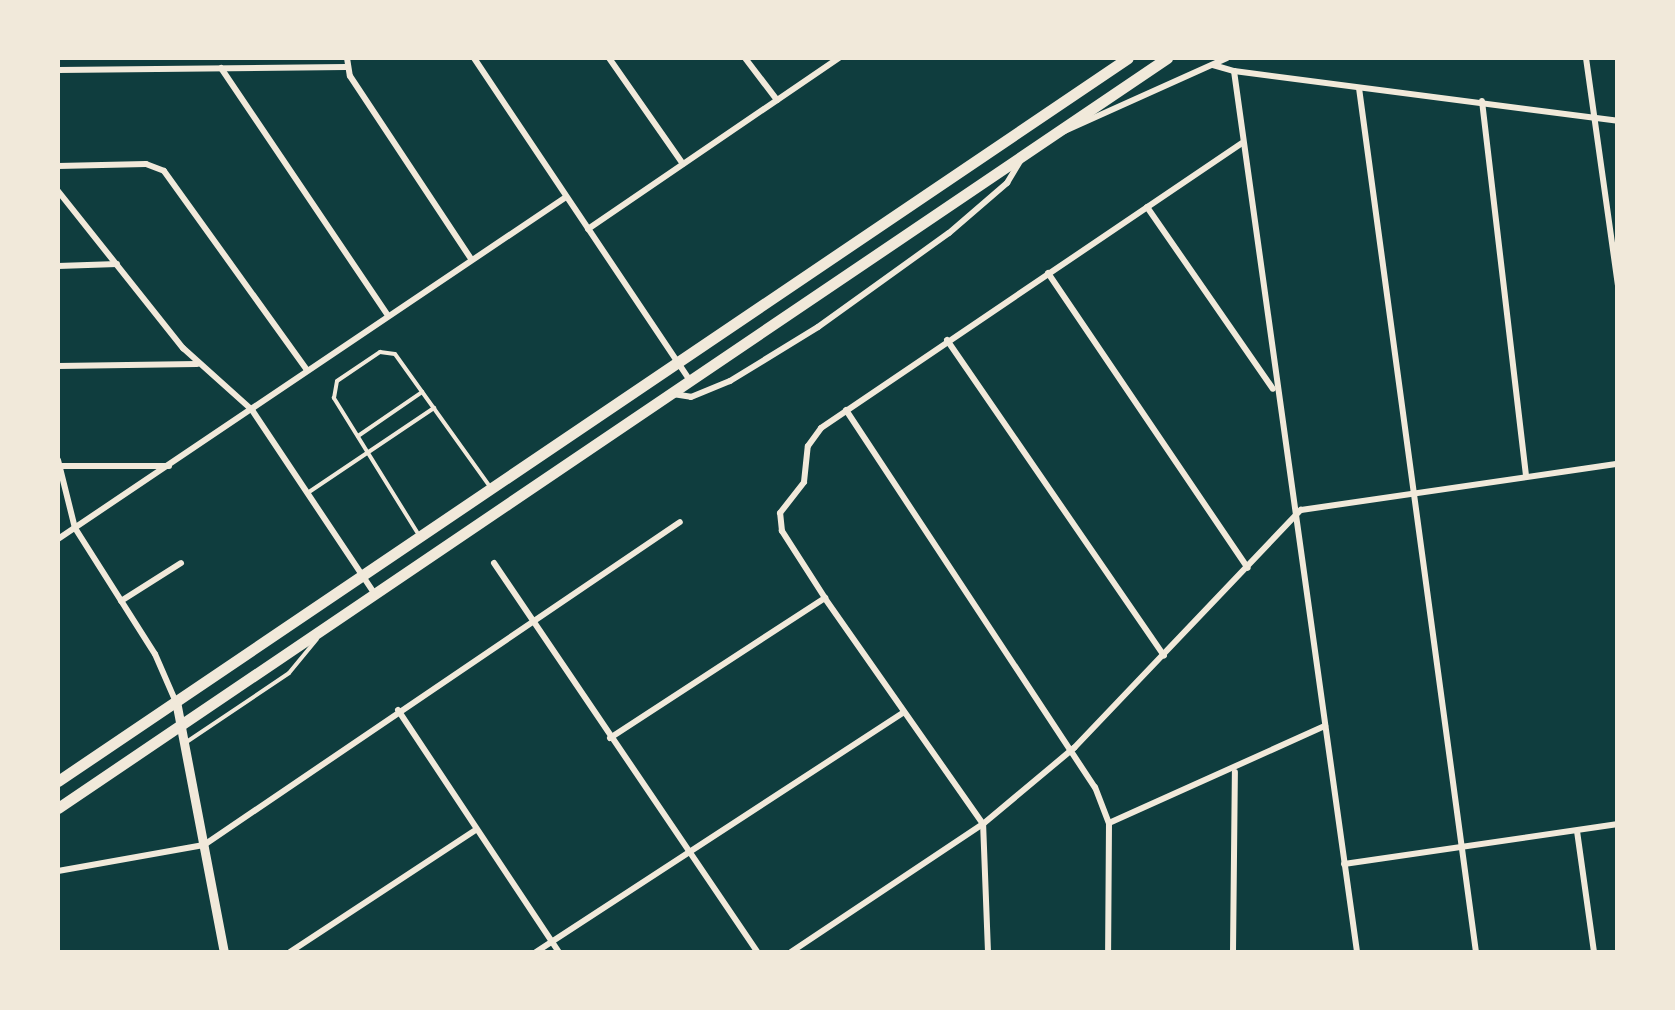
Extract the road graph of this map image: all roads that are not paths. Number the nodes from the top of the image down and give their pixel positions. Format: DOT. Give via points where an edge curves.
graph roads {
  1 [pos="474,58"];
  2 [pos="609,58"];
  3 [pos="745,58"];
  4 [pos="839,58"];
  5 [pos="1128,58"];
  6 [pos="1167,58"];
  7 [pos="1227,58"];
  8 [pos="1586,58"];
  9 [pos="346,62"];
  10 [pos="1214,66"];
  11 [pos="220,68"];
  12 [pos="58,70"];
  13 [pos="1234,72"];
  14 [pos="1358,88"];
  15 [pos="777,100"];
  16 [pos="1482,102"];
  17 [pos="1596,118"];
  18 [pos="1618,121"];
  19 [pos="1054,131"];
  20 [pos="1242,142"];
  21 [pos="1022,154"];
  22 [pos="683,164"];
  23 [pos="58,166"];
  24 [pos="58,192"];
  25 [pos="566,197"];
  26 [pos="1147,207"];
  27 [pos="588,228"];
  28 [pos="470,259"];
  29 [pos="118,264"];
  30 [pos="58,266"];
  31 [pos="1048,272"];
  32 [pos="1618,285"];
  33 [pos="388,316"];
  34 [pos="948,340"];
  35 [pos="676,360"];
  36 [pos="198,364"];
  37 [pos="58,366"];
  38 [pos="307,370"];
  39 [pos="688,378"];
  40 [pos="1274,390"];
  41 [pos="422,392"];
  42 [pos="667,392"];
  43 [pos="434,408"];
  44 [pos="252,410"];
  45 [pos="846,410"];
  46 [pos="358,436"];
  47 [pos="368,453"];
  48 [pos="58,464"];
  49 [pos="1618,464"];
  50 [pos="170,466"];
  51 [pos="1526,476"];
  52 [pos="488,484"];
  53 [pos="1412,492"];
  54 [pos="308,494"];
  55 [pos="1292,517"];
  56 [pos="680,522"];
  57 [pos="75,528"];
  58 [pos="416,532"];
  59 [pos="58,539"];
  60 [pos="181,563"];
  61 [pos="494,564"];
  62 [pos="1248,568"];
  63 [pos="359,571"];
  64 [pos="372,590"];
  65 [pos="825,598"];
  66 [pos="122,601"];
  67 [pos="532,620"];
  68 [pos="323,624"];
  69 [pos="1164,656"];
  70 [pos="248,678"];
  71 [pos="259,693"];
  72 [pos="176,701"];
  73 [pos="398,710"];
  74 [pos="904,712"];
  75 [pos="182,726"];
  76 [pos="1325,726"];
  77 [pos="610,738"];
  78 [pos="185,743"];
  79 [pos="1074,748"];
  80 [pos="1235,772"];
  81 [pos="58,780"];
  82 [pos="58,808"];
  83 [pos="1109,823"];
  84 [pos="983,824"];
  85 [pos="1618,824"];
  86 [pos="476,830"];
  87 [pos="1576,831"];
  88 [pos="204,845"];
  89 [pos="1461,848"];
  90 [pos="688,854"];
  91 [pos="1344,864"];
  92 [pos="58,871"];
  93 [pos="552,942"];
  94 [pos="224,952"];
  95 [pos="290,952"];
  96 [pos="536,952"];
  97 [pos="559,952"];
  98 [pos="757,952"];
  99 [pos="791,952"];
  100 [pos="988,952"];
  101 [pos="1108,952"];
  102 [pos="1232,952"];
  103 [pos="1357,952"];
  104 [pos="1476,952"];
  105 [pos="1594,952"];
  1 -- 25 [label="street"];
  2 -- 22 [label="street"];
  3 -- 15 [label="street"];
  4 -- 15 [label="street"];
  5 -- 35 [label="main road"];
  6 -- 19 [label="main road"];
  7 -- 10 [label="street"];
  8 -- 17 [label="street"];
  9 -- 11 [label="street"];
  9 -- 28 [label="street"];
  10 -- 13 [label="street"];
  10 -- 19 [label="street" via="1064,133"];
  11 -- 12 [label="street"];
  11 -- 33 [label="street"];
  13 -- 14 [label="street"];
  13 -- 20 [label="street"];
  14 -- 16 [label="street"];
  14 -- 53 [label="street"];
  15 -- 22 [label="street"];
  16 -- 17 [label="street"];
  16 -- 51 [label="street"];
  17 -- 18 [label="street"];
  17 -- 32 [label="street"];
  19 -- 21 [label="main road"];
  20 -- 26 [label="street"];
  20 -- 40 [label="street"];
  21 -- 39 [label="main road"];
  21 -- 42 [label="street" via="1007,182 982,205 818,327 700,394"];
  22 -- 27 [label="street"];
  23 -- 38 [label="street" via="156,167 172,178"];
  24 -- 29 [label="street"];
  25 -- 27 [label="street"];
  25 -- 28 [label="street"];
  26 -- 31 [label="street"];
  26 -- 40 [label="street"];
  27 -- 35 [label="street"];
  28 -- 33 [label="street"];
  29 -- 30 [label="street"];
  29 -- 36 [label="street"];
  31 -- 34 [label="street"];
  31 -- 62 [label="street"];
  33 -- 38 [label="street"];
  34 -- 45 [label="street"];
  34 -- 69 [label="street"];
  35 -- 39 [label="street"];
  35 -- 52 [label="main road"];
  36 -- 37 [label="street"];
  36 -- 44 [label="street"];
  38 -- 44 [label="street"];
  39 -- 42 [label="main road"];
  40 -- 55 [label="street"];
  41 -- 43 [label="lane"];
  41 -- 46 [label="lane"];
  41 -- 46 [label="lane" via="390,352 337,380 334,398"];
  42 -- 64 [label="main road"];
  43 -- 47 [label="lane"];
  43 -- 52 [label="lane"];
  44 -- 50 [label="street"];
  44 -- 54 [label="street"];
  45 -- 65 [label="street" via="808,446 804,482 782,508 779,523"];
  45 -- 79 [label="street"];
  46 -- 47 [label="lane"];
  47 -- 54 [label="lane"];
  47 -- 58 [label="lane"];
  48 -- 50 [label="street"];
  48 -- 57 [label="street"];
  49 -- 51 [label="street"];
  50 -- 57 [label="street"];
  51 -- 53 [label="street"];
  52 -- 58 [label="main road"];
  53 -- 55 [label="street" via="1315,506"];
  53 -- 89 [label="street"];
  54 -- 63 [label="street"];
  55 -- 62 [label="street"];
  55 -- 76 [label="street"];
  56 -- 67 [label="street"];
  57 -- 59 [label="street"];
  57 -- 66 [label="street"];
  58 -- 63 [label="main road"];
  60 -- 66 [label="street"];
  61 -- 67 [label="street"];
  62 -- 69 [label="street"];
  63 -- 64 [label="street"];
  63 -- 72 [label="main road"];
  64 -- 68 [label="main road"];
  65 -- 74 [label="street"];
  65 -- 77 [label="street"];
  66 -- 72 [label="street"];
  67 -- 73 [label="street"];
  67 -- 77 [label="street"];
  68 -- 70 [label="main road"];
  68 -- 71 [label="lane" via="305,659"];
  69 -- 79 [label="street"];
  70 -- 71 [label="lane"];
  70 -- 75 [label="main road"];
  71 -- 78 [label="lane"];
  72 -- 75 [label="street"];
  72 -- 81 [label="main road"];
  73 -- 86 [label="street"];
  73 -- 88 [label="street"];
  74 -- 84 [label="street"];
  74 -- 90 [label="street"];
  75 -- 78 [label="street"];
  75 -- 82 [label="main road"];
  76 -- 80 [label="street"];
  76 -- 91 [label="street"];
  77 -- 90 [label="street"];
  78 -- 88 [label="street"];
  79 -- 83 [label="street"];
  79 -- 84 [label="street"];
  80 -- 83 [label="street"];
  80 -- 102 [label="street"];
  83 -- 101 [label="street"];
  84 -- 99 [label="street"];
  84 -- 100 [label="street"];
  85 -- 87 [label="street"];
  86 -- 93 [label="street"];
  86 -- 95 [label="street"];
  87 -- 89 [label="street"];
  87 -- 105 [label="street"];
  88 -- 92 [label="street"];
  88 -- 94 [label="street"];
  89 -- 91 [label="street"];
  89 -- 104 [label="street"];
  90 -- 93 [label="street"];
  90 -- 98 [label="street"];
  91 -- 103 [label="street"];
  93 -- 96 [label="street"];
  93 -- 97 [label="street"];
}
